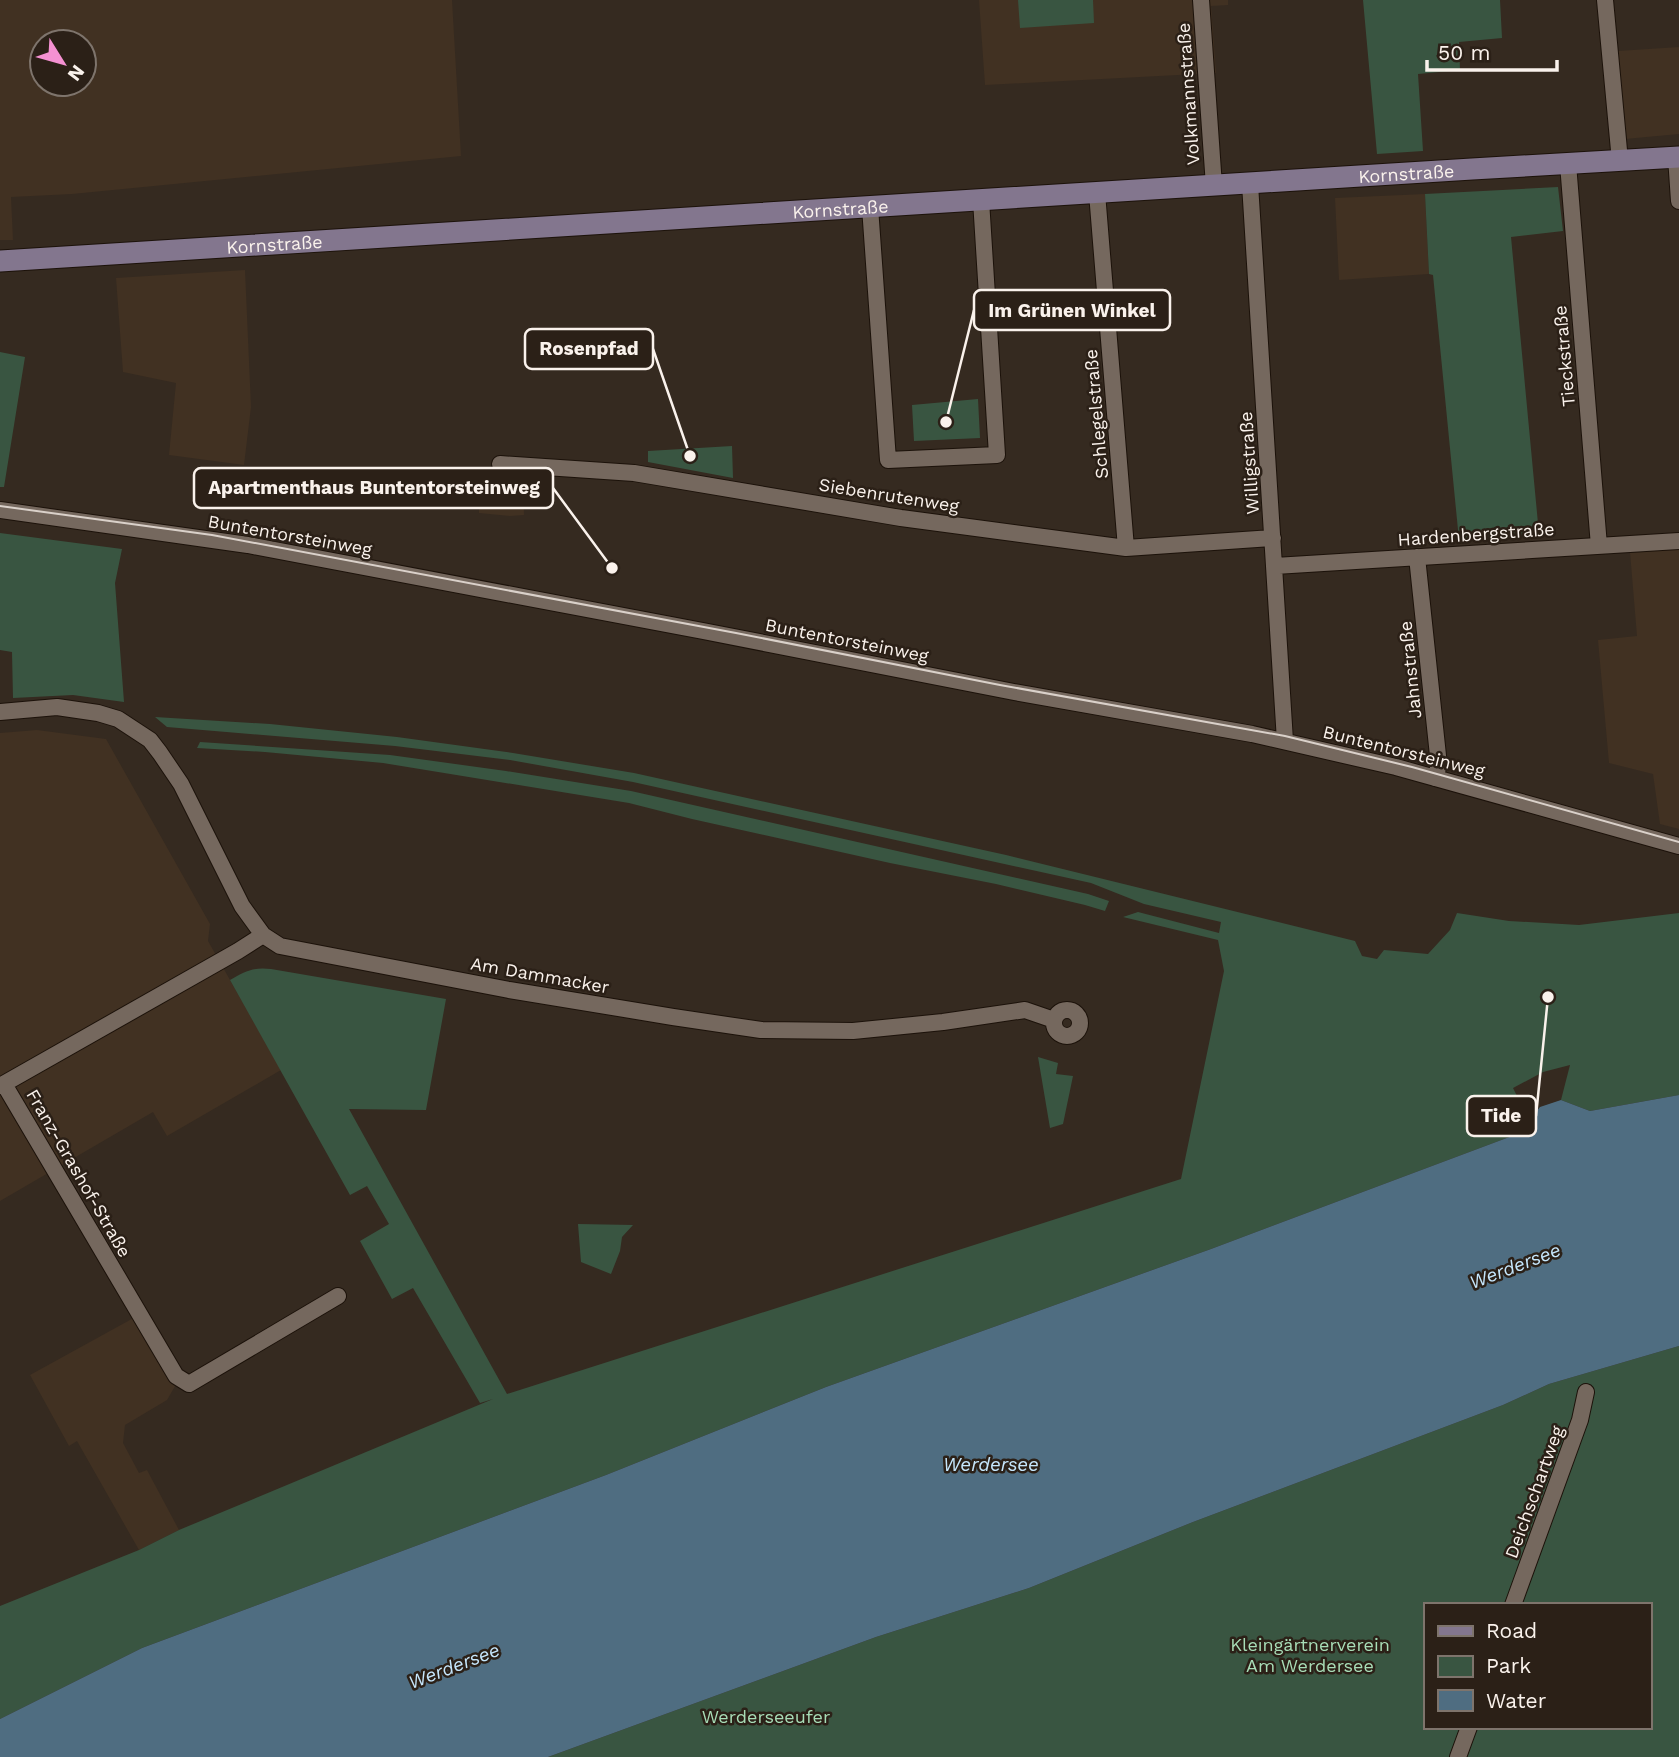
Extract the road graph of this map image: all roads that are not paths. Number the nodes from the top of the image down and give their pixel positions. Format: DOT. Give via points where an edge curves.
graph roads {
  1 [pos="1200,0"];
  2 [pos="1605,0"];
  3 [pos="1677,157"];
  4 [pos="1620,161"];
  5 [pos="1568,164"];
  6 [pos="1250,184"];
  7 [pos="1214,186"];
  8 [pos="1097,193"];
  9 [pos="981,200"];
  10 [pos="1679,201"];
  11 [pos="870,207"];
  12 [pos="0,261"];
  13 [pos="500,464"];
  14 [pos="0,510"];
  15 [pos="1273,538"];
  16 [pos="1679,541"];
  17 [pos="1599,546"];
  18 [pos="1126,548"];
  19 [pos="1417,557"];
  20 [pos="1275,566"];
  21 [pos="0,712"];
  22 [pos="1285,741"];
  23 [pos="1436,778"];
  24 [pos="1679,846"];
  25 [pos="263,935"];
  26 [pos="1054,1020"];
  27 [pos="2,1085"];
  28 [pos="338,1296"];
  29 [pos="1586,1392"];
  30 [pos="1514,1603"];
  31 [pos="1468,1729"];
  32 [pos="1458,1757"];
  1 -- 7 [label="street, Volkmannstraße"];
  2 -- 4 [label="street"];
  3 -- 4 [label="street, Kornstraße"];
  3 -- 10 [label="street"];
  4 -- 5 [label="street, Kornstraße"];
  5 -- 6 [label="street, Kornstraße"];
  5 -- 17 [label="street, Tieckstraße"];
  6 -- 7 [label="street, Kornstraße"];
  6 -- 15 [label="street, Willigstraße"];
  7 -- 8 [label="street, Kornstraße"];
  8 -- 9 [label="street, Kornstraße"];
  8 -- 18 [label="street, Schlegelstraße"];
  9 -- 11 [label="street, Kornstraße"];
  9 -- 11 [label="street" via="997,455 888,460"];
  11 -- 12 [label="street, Kornstraße"];
  13 -- 18 [label="street, Siebenrutenweg" via="634,472 901,518"];
  14 -- 22 [label="street, Buntentorsteinweg" via="248,545"];
  15 -- 18 [label="street, Siebenrutenweg"];
  15 -- 20 [label="street, Willigstraße"];
  16 -- 17 [label="street, Hardenbergstraße"];
  17 -- 19 [label="street, Hardenbergstraße"];
  19 -- 20 [label="street, Hardenbergstraße"];
  19 -- 23 [label="street, Jahnstraße"];
  20 -- 22 [label="street, Willigstraße"];
  21 -- 25 [label="street, Am Dammacker" via="57,707 98,713 118,719 150,740 181,784 242,906"];
  22 -- 23 [label="street, Buntentorsteinweg"];
  23 -- 24 [label="street, Buntentorsteinweg"];
  25 -- 26 [label="street, Am Dammacker" via="293,949 509,990 761,1030 853,1031 1025,1010"];
  25 -- 27 [label="street, Franz-Grashof-Straße"];
  27 -- 28 [label="street, Franz-Grashof-Straße" via="183,1382 189,1384"];
  29 -- 30 [label="street, Deichschartweg"];
  31 -- 32 [label="street"];
}
